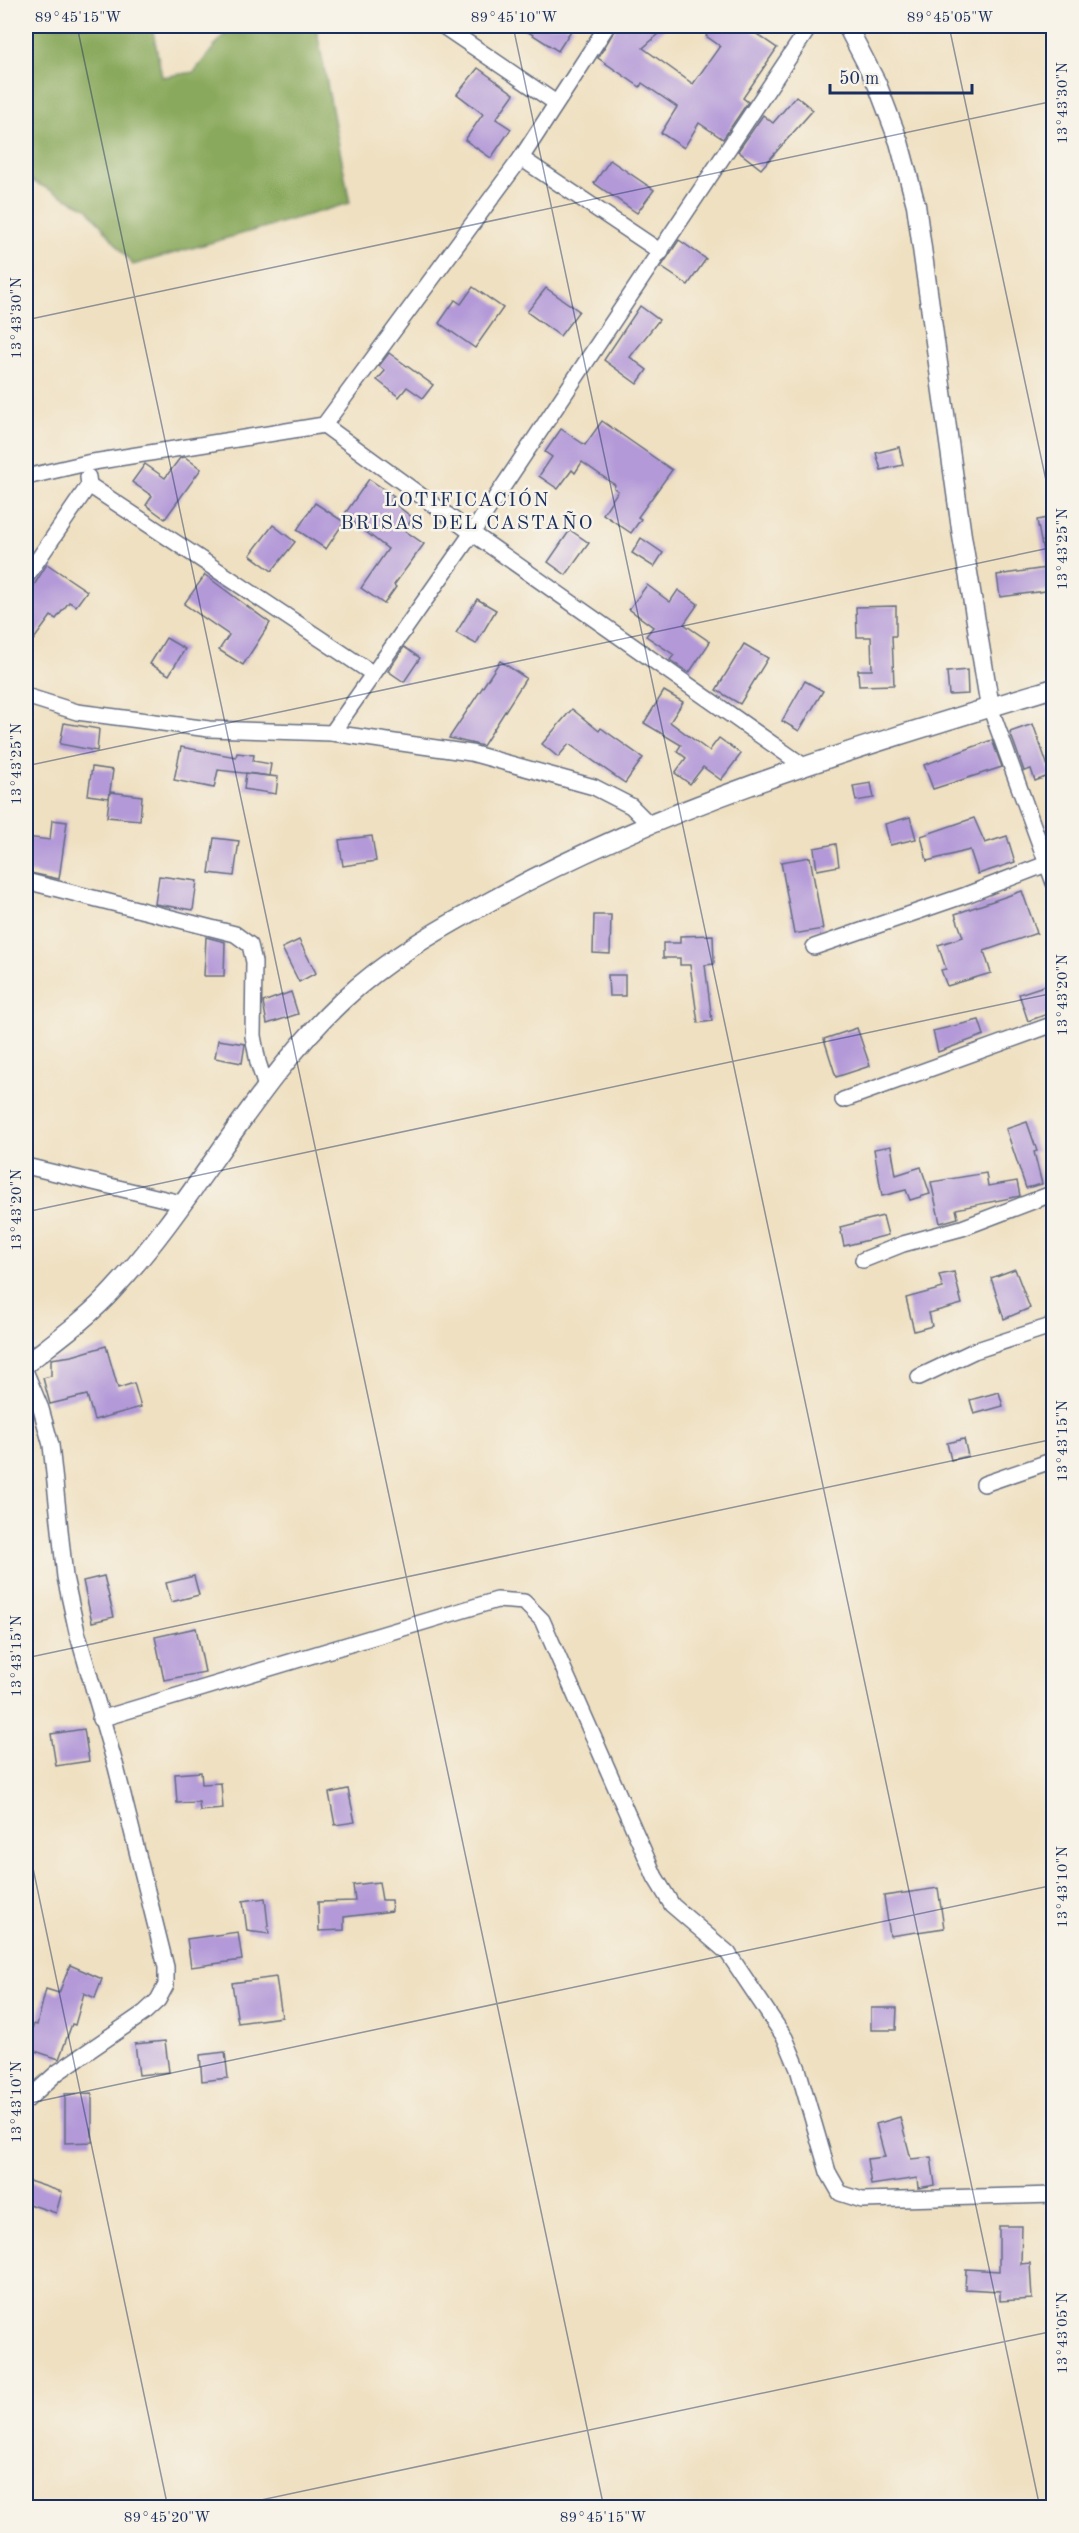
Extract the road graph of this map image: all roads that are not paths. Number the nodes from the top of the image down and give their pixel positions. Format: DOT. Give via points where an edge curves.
graph roads {
  1 [pos="443,26"];
  2 [pos="607,26"];
  3 [pos="810,26"];
  4 [pos="847,26"];
  5 [pos="556,104"];
  6 [pos="520,158"];
  7 [pos="661,252"];
  8 [pos="324,425"];
  9 [pos="87,464"];
  10 [pos="26,477"];
  11 [pos="89,485"];
  12 [pos="472,533"];
  13 [pos="26,577"];
  14 [pos="372,673"];
  15 [pos="1053,688"];
  16 [pos="26,696"];
  17 [pos="990,707"];
  18 [pos="332,733"];
  19 [pos="805,767"];
  20 [pos="648,824"];
  21 [pos="1049,863"];
  22 [pos="26,881"];
  23 [pos="1053,883"];
  24 [pos="814,947"];
  25 [pos="1053,1024"];
  26 [pos="266,1087"];
  27 [pos="843,1100"];
  28 [pos="26,1166"];
  29 [pos="1053,1193"];
  30 [pos="181,1203"];
  31 [pos="863,1260"];
  32 [pos="1053,1325"];
  33 [pos="26,1364"];
  34 [pos="26,1373"];
  35 [pos="919,1377"];
  36 [pos="1053,1460"];
  37 [pos="984,1484"];
  38 [pos="100,1719"];
  39 [pos="26,2101"];
  40 [pos="1053,2195"];
  1 -- 5 [label="street"];
  2 -- 5 [label="street"];
  3 -- 7 [label="street"];
  4 -- 17 [label="street" via="877,84 916,205"];
  5 -- 6 [label="street"];
  6 -- 7 [label="street"];
  6 -- 8 [label="street"];
  7 -- 12 [label="street"];
  8 -- 9 [label="street"];
  8 -- 12 [label="street"];
  9 -- 10 [label="street"];
  9 -- 11 [label="street"];
  11 -- 13 [label="street"];
  11 -- 14 [label="street"];
  12 -- 14 [label="street"];
  12 -- 19 [label="street"];
  14 -- 18 [label="street"];
  15 -- 17 [label="street"];
  16 -- 18 [label="street" via="77,712 208,729"];
  17 -- 19 [label="street"];
  17 -- 21 [label="street"];
  18 -- 20 [label="street" via="471,753 594,787 631,806"];
  19 -- 20 [label="street"];
  20 -- 26 [label="street" via="521,884 445,926 386,965 343,1000"];
  21 -- 23 [label="street"];
  21 -- 24 [label="street"];
  22 -- 26 [label="street" via="235,934 250,945 254,963 253,1036"];
  25 -- 27 [label="street"];
  26 -- 30 [label="street"];
  28 -- 30 [label="street"];
  29 -- 31 [label="street" via="972,1225 903,1244"];
  30 -- 33 [label="street" via="112,1292"];
  32 -- 35 [label="street" via="974,1351"];
  34 -- 38 [label="street" via="51,1445 65,1577"];
  36 -- 37 [label="street"];
  38 -- 39 [label="street" via="130,1818 166,1967 166,1985 158,2001 144,2013 58,2072"];
  38 -- 40 [label="street" via="497,1600 524,1602 542,1620 655,1877 672,1905 728,1953 785,2038 828,2172 840,2193 862,2200"];
}
